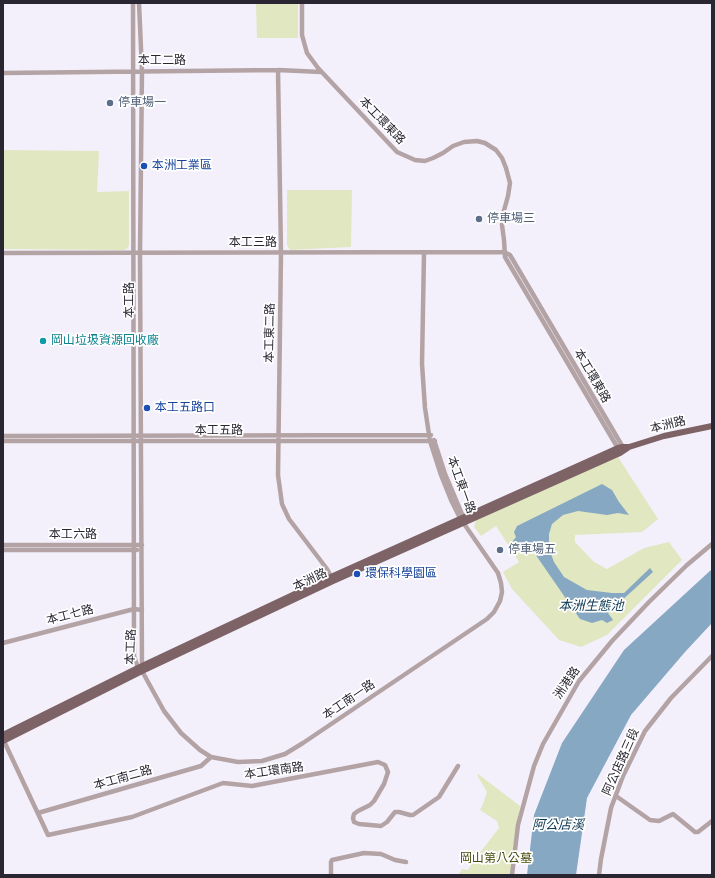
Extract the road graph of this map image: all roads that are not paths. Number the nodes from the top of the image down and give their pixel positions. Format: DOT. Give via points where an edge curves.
graph roads {
  1 [pos="133,3"];
  2 [pos="139,3"];
  3 [pos="302,3"];
  4 [pos="278,70"];
  5 [pos="133,71"];
  6 [pos="142,72"];
  7 [pos="322,72"];
  8 [pos="3,73"];
  9 [pos="424,252"];
  10 [pos="504,252"];
  11 [pos="3,253"];
  12 [pos="133,253"];
  13 [pos="140,253"];
  14 [pos="281,253"];
  15 [pos="712,426"];
  16 [pos="430,435"];
  17 [pos="3,436"];
  18 [pos="134,439"];
  19 [pos="141,439"];
  20 [pos="279,439"];
  21 [pos="433,441"];
  22 [pos="3,442"];
  23 [pos="622,449"];
  24 [pos="462,519"];
  25 [pos="712,544"];
  26 [pos="3,545"];
  27 [pos="134,547"];
  28 [pos="142,547"];
  29 [pos="3,550"];
  30 [pos="332,579"];
  31 [pos="134,609"];
  32 [pos="142,610"];
  33 [pos="3,643"];
  34 [pos="712,656"];
  35 [pos="140,668"];
  36 [pos="3,739"];
  37 [pos="211,757"];
  38 [pos="458,766"];
  39 [pos="616,796"];
  40 [pos="38,813"];
  41 [pos="712,821"];
  42 [pos="406,862"];
  43 [pos="331,875"];
  44 [pos="512,875"];
  45 [pos="599,875"];
  1 -- 5 [label="street, 本工路"];
  2 -- 6 [label="street, 本工路"];
  3 -- 7 [label="street, 本工環東路" via="304,45"];
  4 -- 6 [label="street, 本工二路"];
  4 -- 7 [label="street, 本工二路"];
  4 -- 14 [label="street, 本工東二路"];
  5 -- 6 [label="street, 本工二路"];
  5 -- 8 [label="street, 本工二路"];
  5 -- 12 [label="street, 本工路"];
  6 -- 13 [label="street, 本工路"];
  7 -- 10 [label="street, 本工環東路" via="397,152 404,156 425,161 453,146 477,141 496,150 504,163 510,183 502,219"];
  9 -- 10 [label="street, 本工三路"];
  9 -- 14 [label="street, 本工三路"];
  9 -- 16 [label="street, 本工東一路" via="422,364"];
  10 -- 23 [label="street, 本工環東路" via="510,255"];
  11 -- 12 [label="street, 本工三路"];
  12 -- 13 [label="street, 本工三路"];
  12 -- 18 [label="street, 本工路"];
  13 -- 14 [label="street, 本工三路"];
  13 -- 19 [label="street, 本工路"];
  14 -- 20 [label="street, 本工東二路"];
  15 -- 23 [label="main road, 本洲路" via="664,436"];
  16 -- 20 [label="street, 本工五路"];
  16 -- 21 [label="street, 本工東一路"];
  17 -- 18 [label="street, 本工五路"];
  18 -- 19 [label="street, 本工五路"];
  18 -- 22 [label="street, 本工五路"];
  18 -- 27 [label="street, 本工路"];
  19 -- 20 [label="street, 本工五路"];
  19 -- 28 [label="street, 本工路"];
  20 -- 21 [label="street, 本工五路"];
  20 -- 30 [label="street, 本工東二路" via="278,475 282,504 289,519"];
  21 -- 24 [label="street, 本工東一路"];
  23 -- 24 [label="main road, 本洲路"];
  24 -- 30 [label="main road, 本洲路"];
  24 -- 37 [label="street, 本工南一路" via="498,573 501,583 500,601 487,619 285,754 262,761 238,762"];
  25 -- 44 [label="street, 洲港路" via="649,602 579,681 543,744 534,766 518,825"];
  26 -- 27 [label="street, 本工六路"];
  27 -- 28 [label="street, 本工六路"];
  27 -- 29 [label="street, 本工六路"];
  27 -- 31 [label="street, 本工路"];
  28 -- 32 [label="street, 本工路"];
  30 -- 35 [label="main road, 本洲路"];
  31 -- 32 [label="street, 本工七路"];
  31 -- 33 [label="street, 本工七路"];
  31 -- 35 [label="street, 本工路" via="134,656"];
  32 -- 35 [label="street, 本工路"];
  34 -- 39 [label="street, 阿公店路三段" via="670,698 645,731"];
  35 -- 36 [label="main road, 本洲路"];
  35 -- 37 [label="street, 本工南一路" via="164,711 181,733"];
  36 -- 40 [label="street, 本工環南路"];
  37 -- 40 [label="street, 本工南二路" via="201,766"];
  38 -- 40 [label="street, 本工環南路" via="438,797 413,814 395,812 381,826 359,824 354,822 353,818 354,814 374,801 384,784 388,772 385,766 378,762 252,786 223,783 132,817 48,835"];
  39 -- 41 [label="street" via="650,820 659,821 673,814 695,832"];
  39 -- 45 [label="street, 阿公店路三段" via="611,808"];
  42 -- 43 [label="street" via="381,854 364,853 332,860"];
}
